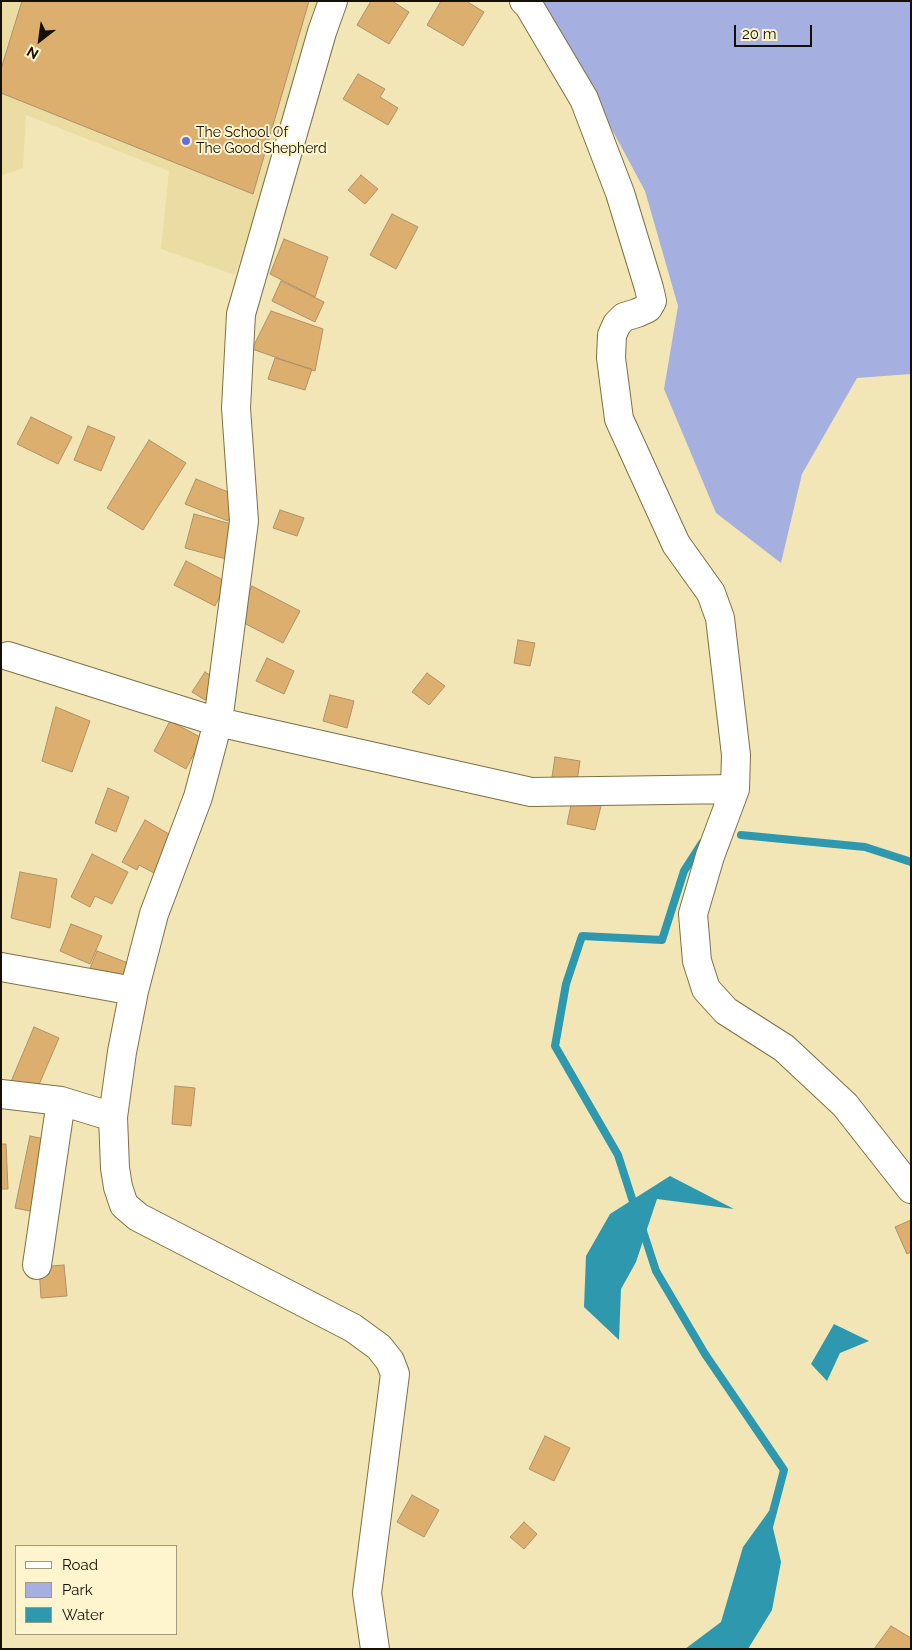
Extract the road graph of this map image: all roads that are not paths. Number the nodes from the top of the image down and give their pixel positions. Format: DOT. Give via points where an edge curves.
graph roads {
  1 [pos="333,1"];
  2 [pos="524,1"];
  3 [pos="8,656"];
  4 [pos="218,722"];
  5 [pos="735,788"];
  6 [pos="1,967"];
  7 [pos="134,991"];
  8 [pos="1,1094"];
  9 [pos="61,1102"];
  10 [pos="113,1117"];
  11 [pos="911,1189"];
  12 [pos="37,1265"];
  13 [pos="375,1649"];
  1 -- 4 [label="street" via="240,314 236,408 244,522"];
  2 -- 5 [label="street" via="530,6 584,100 620,193 649,288 652,301 648,308 624,317 612,335 611,358 618,419 676,544 711,593 720,618 736,755"];
  3 -- 4 [label="street"];
  4 -- 5 [label="street" via="531,792"];
  4 -- 7 [label="street" via="198,797 154,914"];
  5 -- 11 [label="street" via="693,914 697,961 706,989 726,1011 784,1048 845,1105"];
  6 -- 7 [label="street"];
  7 -- 10 [label="street"];
  8 -- 9 [label="street"];
  9 -- 10 [label="street"];
  9 -- 12 [label="street"];
  10 -- 13 [label="street" via="114,1168 118,1187 124,1204 138,1217 353,1328 379,1347 390,1360 395,1374 367,1593"];
}
